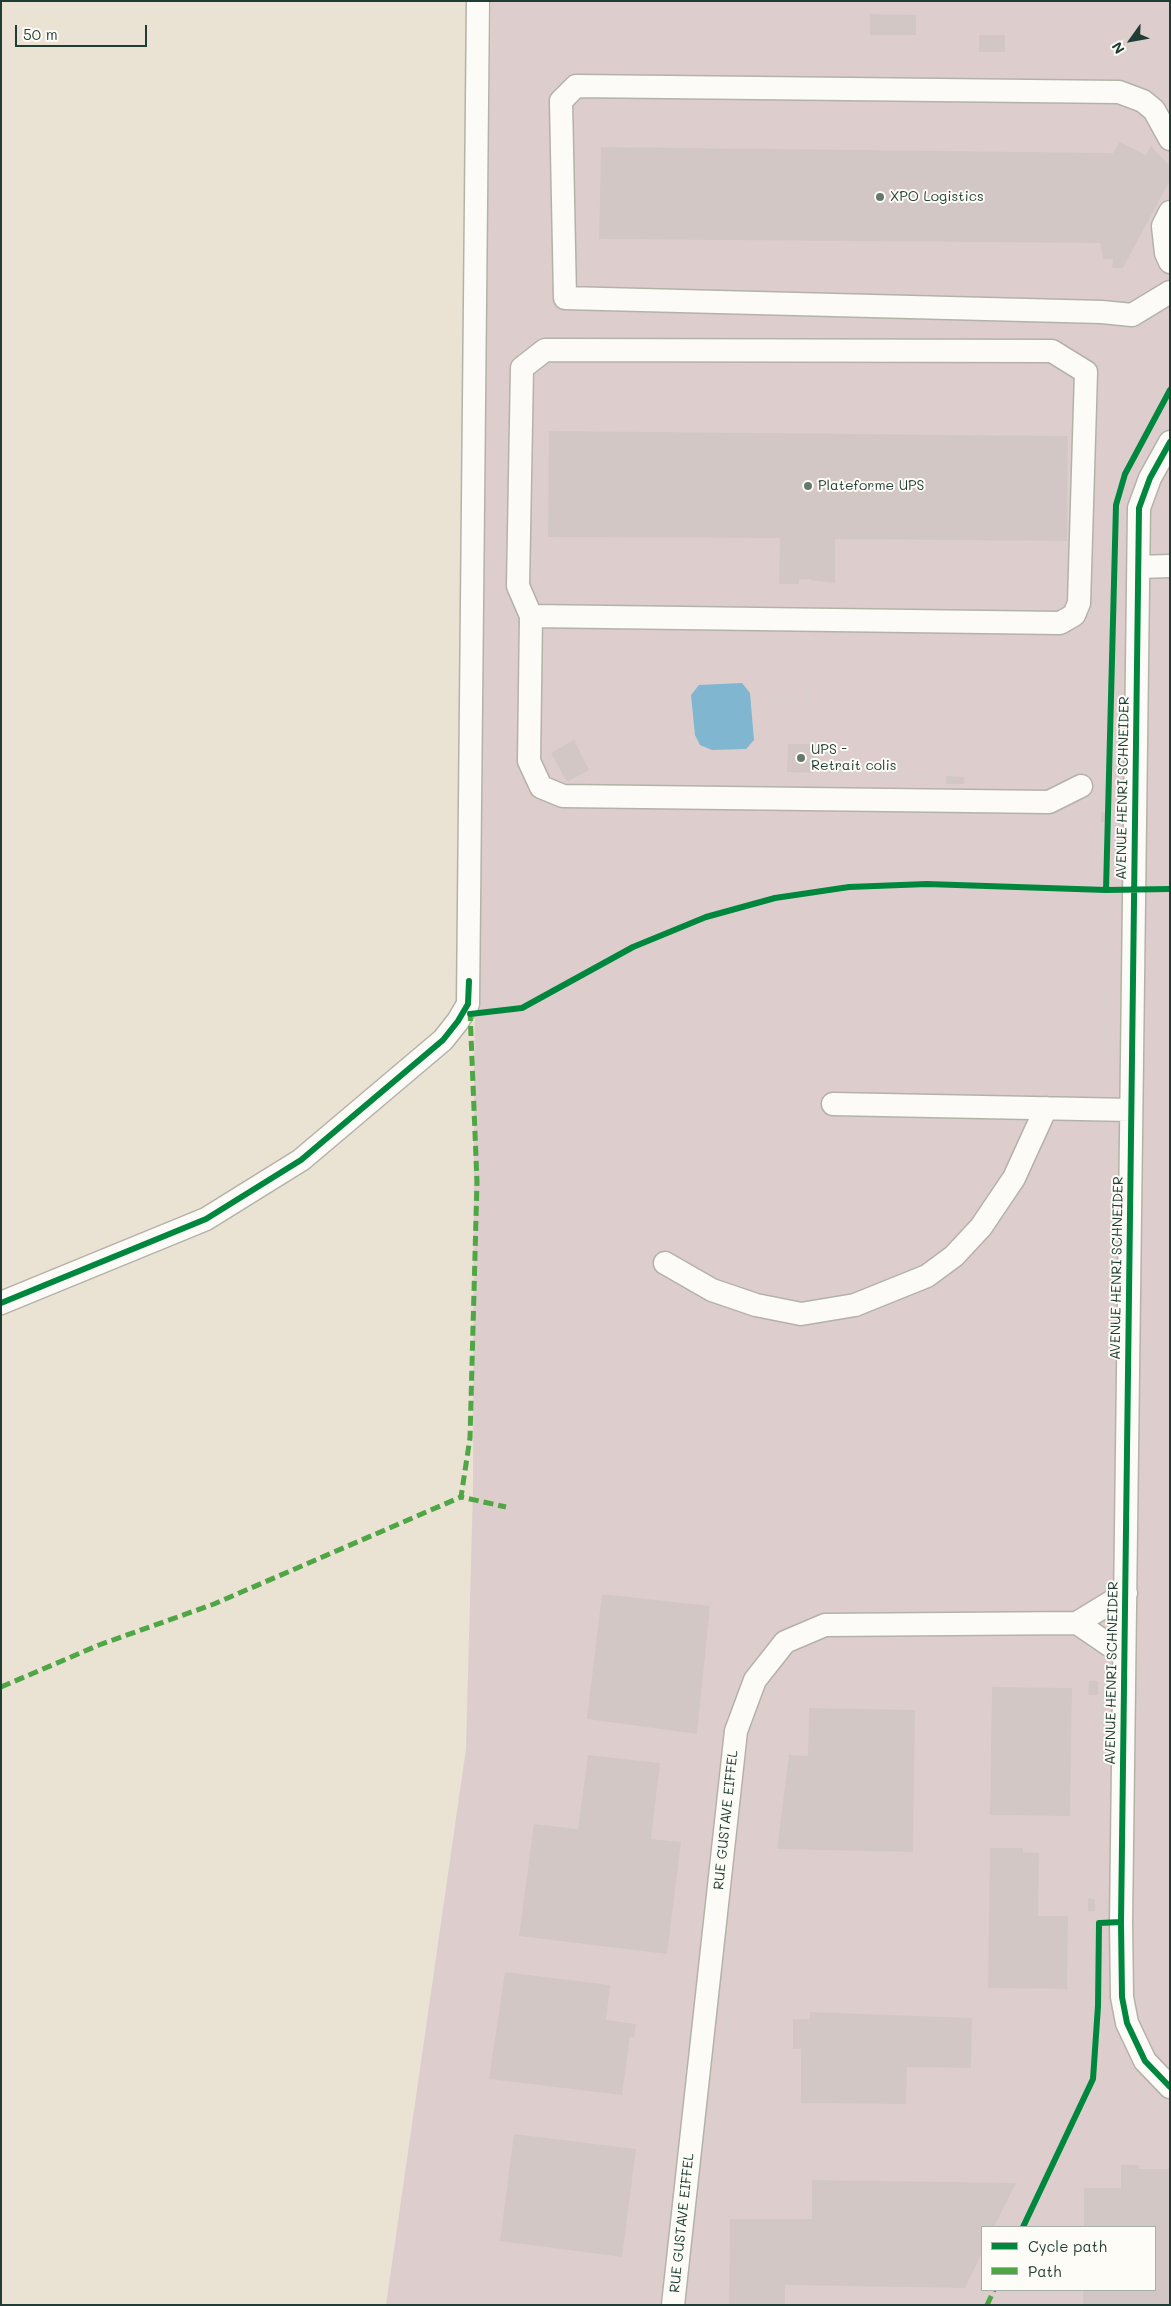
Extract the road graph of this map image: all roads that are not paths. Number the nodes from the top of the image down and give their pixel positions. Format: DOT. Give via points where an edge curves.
graph roads {
  1 [pos="478,1"];
  2 [pos="1170,139"];
  3 [pos="1170,212"];
  4 [pos="1170,262"];
  5 [pos="1170,292"];
  6 [pos="1170,442"];
  7 [pos="1170,566"];
  8 [pos="1139,568"];
  9 [pos="531,616"];
  10 [pos="1078,776"];
  11 [pos="833,1104"];
  12 [pos="1046,1108"];
  13 [pos="1132,1110"];
  14 [pos="665,1264"];
  15 [pos="1,1303"];
  16 [pos="1126,1593"];
  17 [pos="1077,1623"];
  18 [pos="1124,1656"];
  19 [pos="1170,2087"];
  20 [pos="673,2305"];
  1 -- 15 [label="street" via="468,1004 443,1040 302,1160 206,1219"];
  2 -- 5 [label="street" via="1154,110 1143,101 1118,92 576,86 561,101 565,298 1132,315"];
  3 -- 4 [label="street" via="1164,226"];
  6 -- 8 [label="street, AVENUE HENRI SCHNEIDER" via="1150,478 1139,508"];
  7 -- 8 [label="street"];
  8 -- 13 [label="street, AVENUE HENRI SCHNEIDER"];
  9 -- 9 [label="street" via="1060,623 1074,615 1079,603 1086,372 1052,351 545,350 522,368 518,586"];
  9 -- 10 [label="street" via="529,761 541,786 563,796 1049,802"];
  11 -- 12 [label="street"];
  12 -- 13 [label="street"];
  12 -- 14 [label="street" via="1014,1178 981,1226 954,1256 927,1276 855,1305 801,1314 756,1305 712,1290"];
  13 -- 16 [label="street, AVENUE HENRI SCHNEIDER"];
  16 -- 17 [label="street"];
  16 -- 18 [label="street, AVENUE HENRI SCHNEIDER"];
  17 -- 18 [label="street"];
  17 -- 20 [label="street, RUE GUSTAVE EIFFEL" via="825,1625 785,1642 755,1680 736,1731"];
  18 -- 19 [label="street, AVENUE HENRI SCHNEIDER" via="1122,1998 1127,2023 1145,2061"];
}
